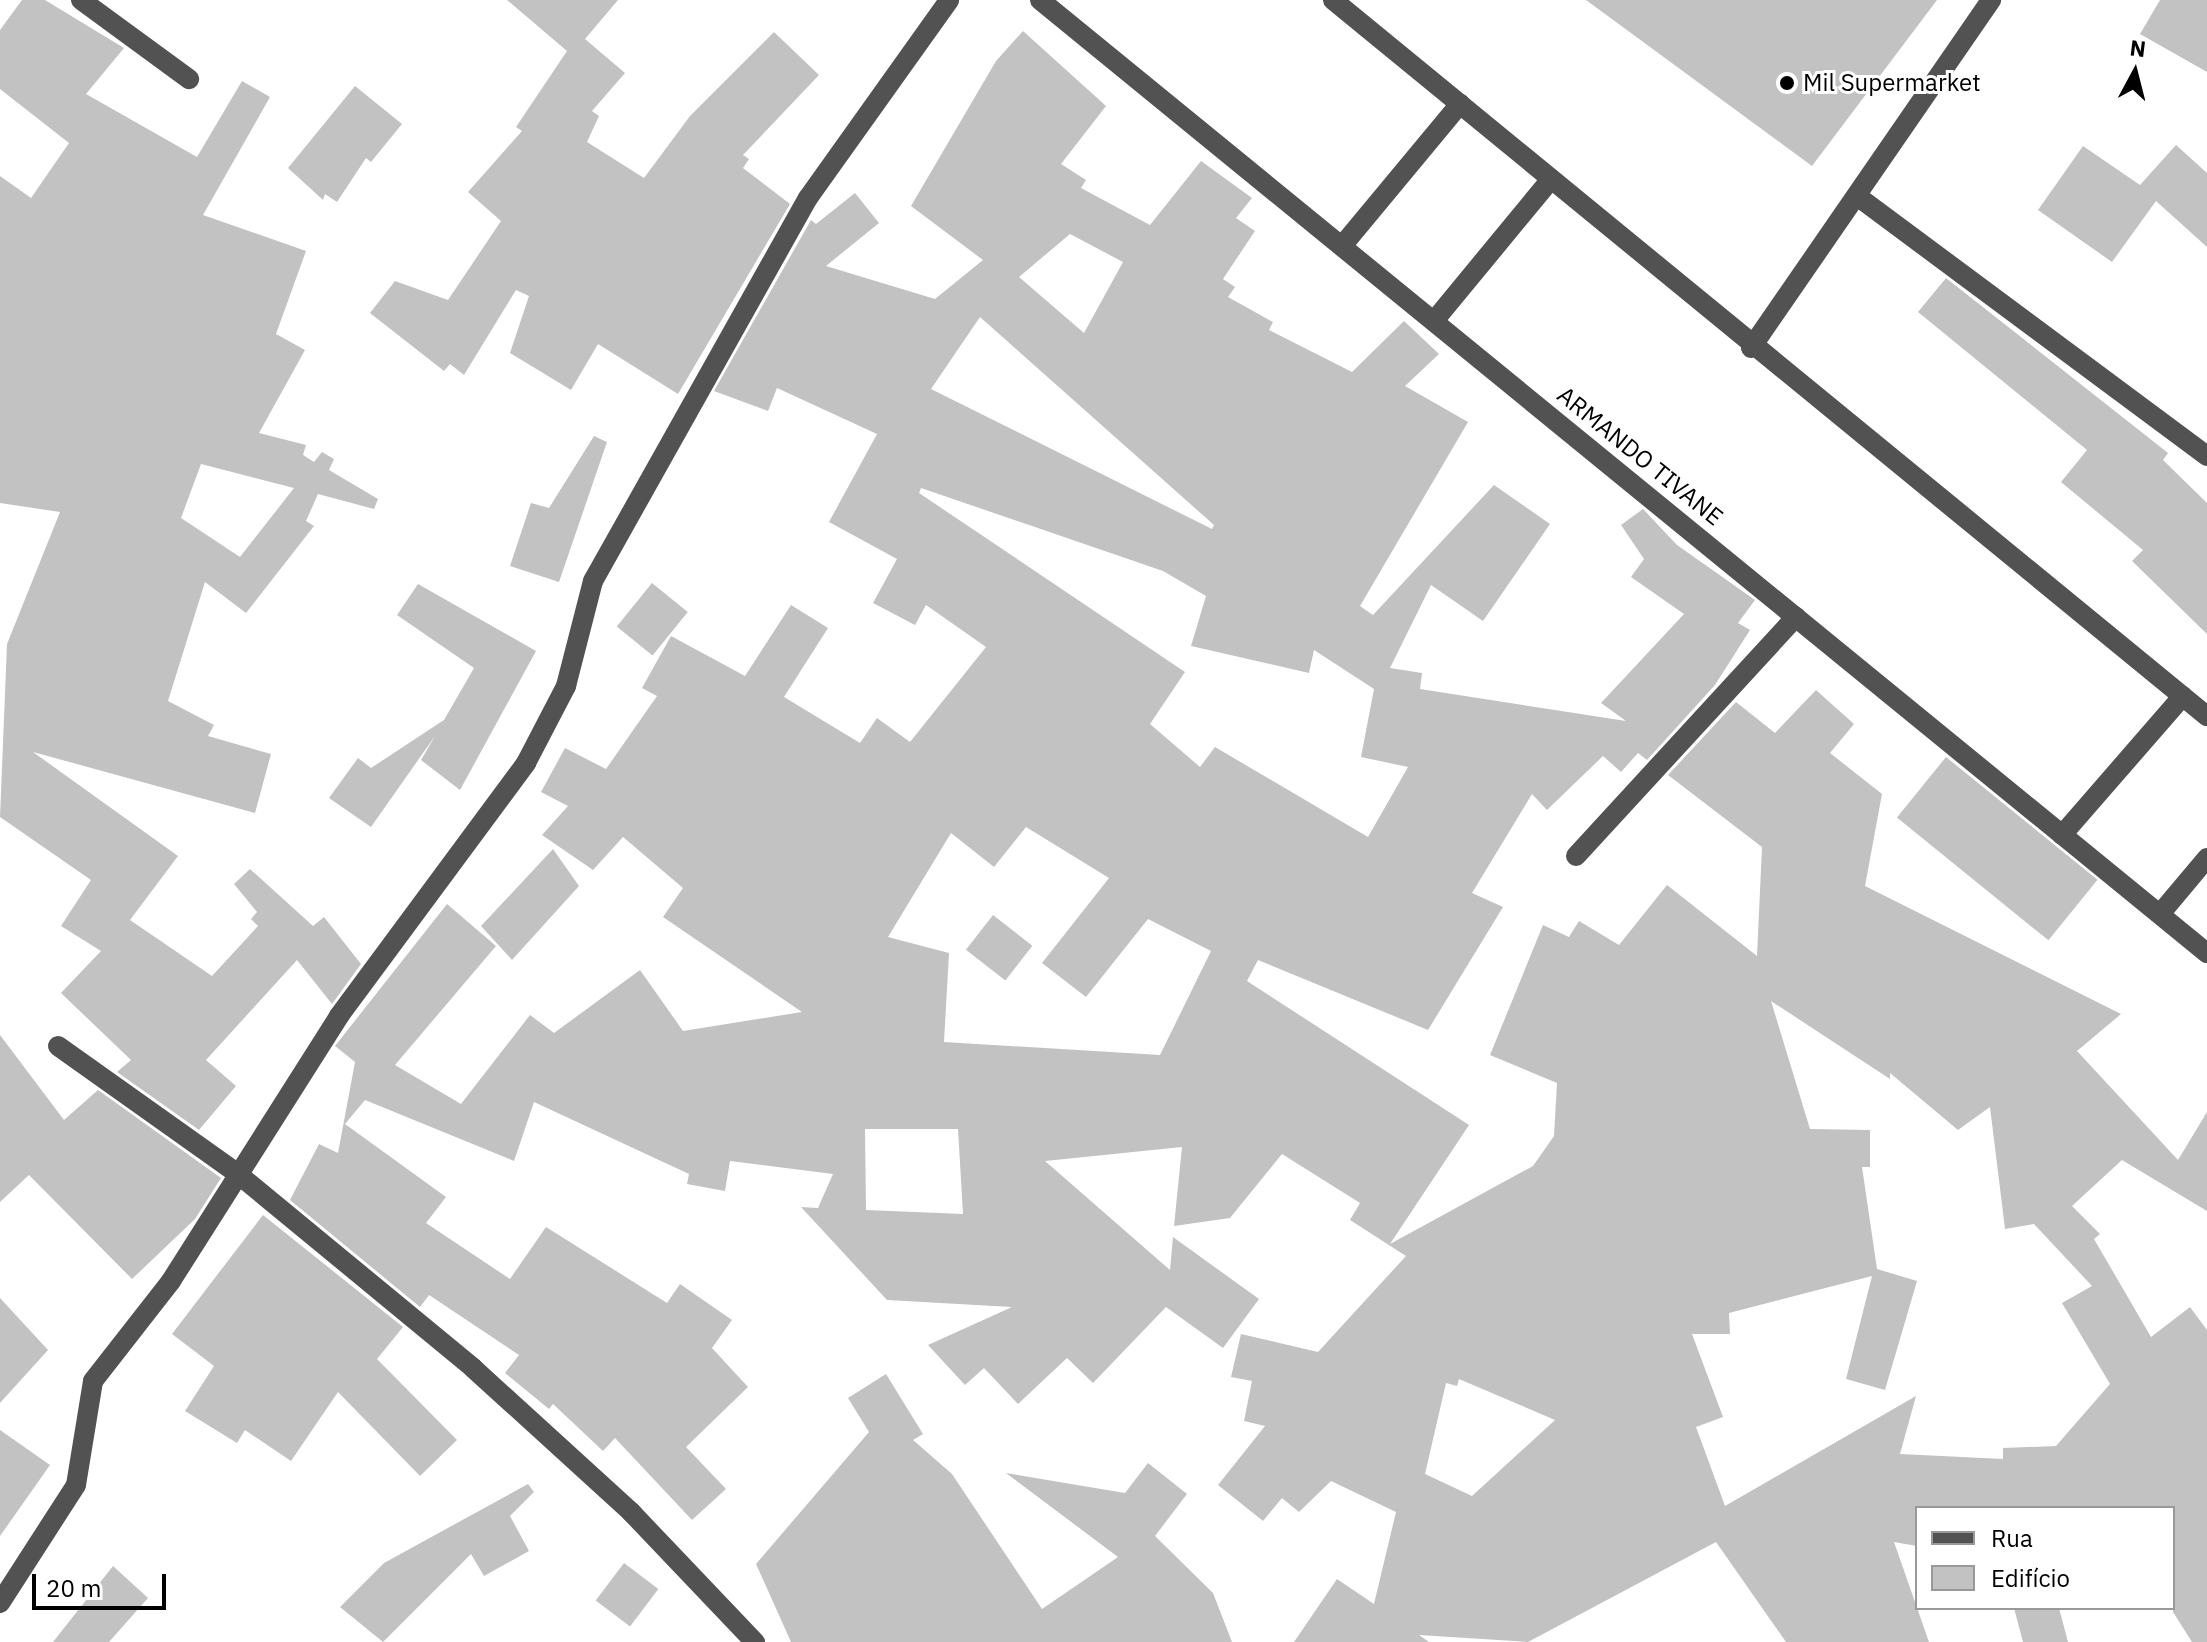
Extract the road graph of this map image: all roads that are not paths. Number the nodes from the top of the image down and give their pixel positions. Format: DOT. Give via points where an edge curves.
graph roads {
  1 [pos="81,0"];
  2 [pos="949,0"];
  3 [pos="1040,0"];
  4 [pos="1333,0"];
  5 [pos="1991,0"];
  6 [pos="189,79"];
  7 [pos="1460,104"];
  8 [pos="1551,179"];
  9 [pos="1857,196"];
  10 [pos="1342,246"];
  11 [pos="1434,321"];
  12 [pos="1751,348"];
  13 [pos="2207,456"];
  14 [pos="1796,617"];
  15 [pos="2183,696"];
  16 [pos="2207,716"];
  17 [pos="2062,835"];
  18 [pos="1576,856"];
  19 [pos="2207,858"];
  20 [pos="2160,914"];
  21 [pos="2207,953"];
  22 [pos="58,1046"];
  23 [pos="238,1174"];
  24 [pos="0,1603"];
  25 [pos="755,1642"];
  1 -- 6 [label="street"];
  2 -- 23 [label="street" via="808,198 593,581 566,686 526,763 339,1016"];
  3 -- 10 [label="street, ARMANDO TIVANE"];
  4 -- 7 [label="street"];
  5 -- 9 [label="street"];
  7 -- 8 [label="street"];
  7 -- 10 [label="street"];
  8 -- 11 [label="street"];
  8 -- 12 [label="street"];
  9 -- 12 [label="street"];
  9 -- 13 [label="street"];
  10 -- 11 [label="street, ARMANDO TIVANE"];
  11 -- 14 [label="street, ARMANDO TIVANE"];
  12 -- 15 [label="street"];
  14 -- 17 [label="street, ARMANDO TIVANE"];
  14 -- 18 [label="street"];
  15 -- 16 [label="street"];
  15 -- 17 [label="street"];
  17 -- 20 [label="street, ARMANDO TIVANE"];
  19 -- 20 [label="street"];
  20 -- 21 [label="street, ARMANDO TIVANE"];
  22 -- 23 [label="street"];
  23 -- 24 [label="street" via="171,1281 93,1381 76,1485"];
  23 -- 25 [label="street" via="473,1368 631,1512"];
}
